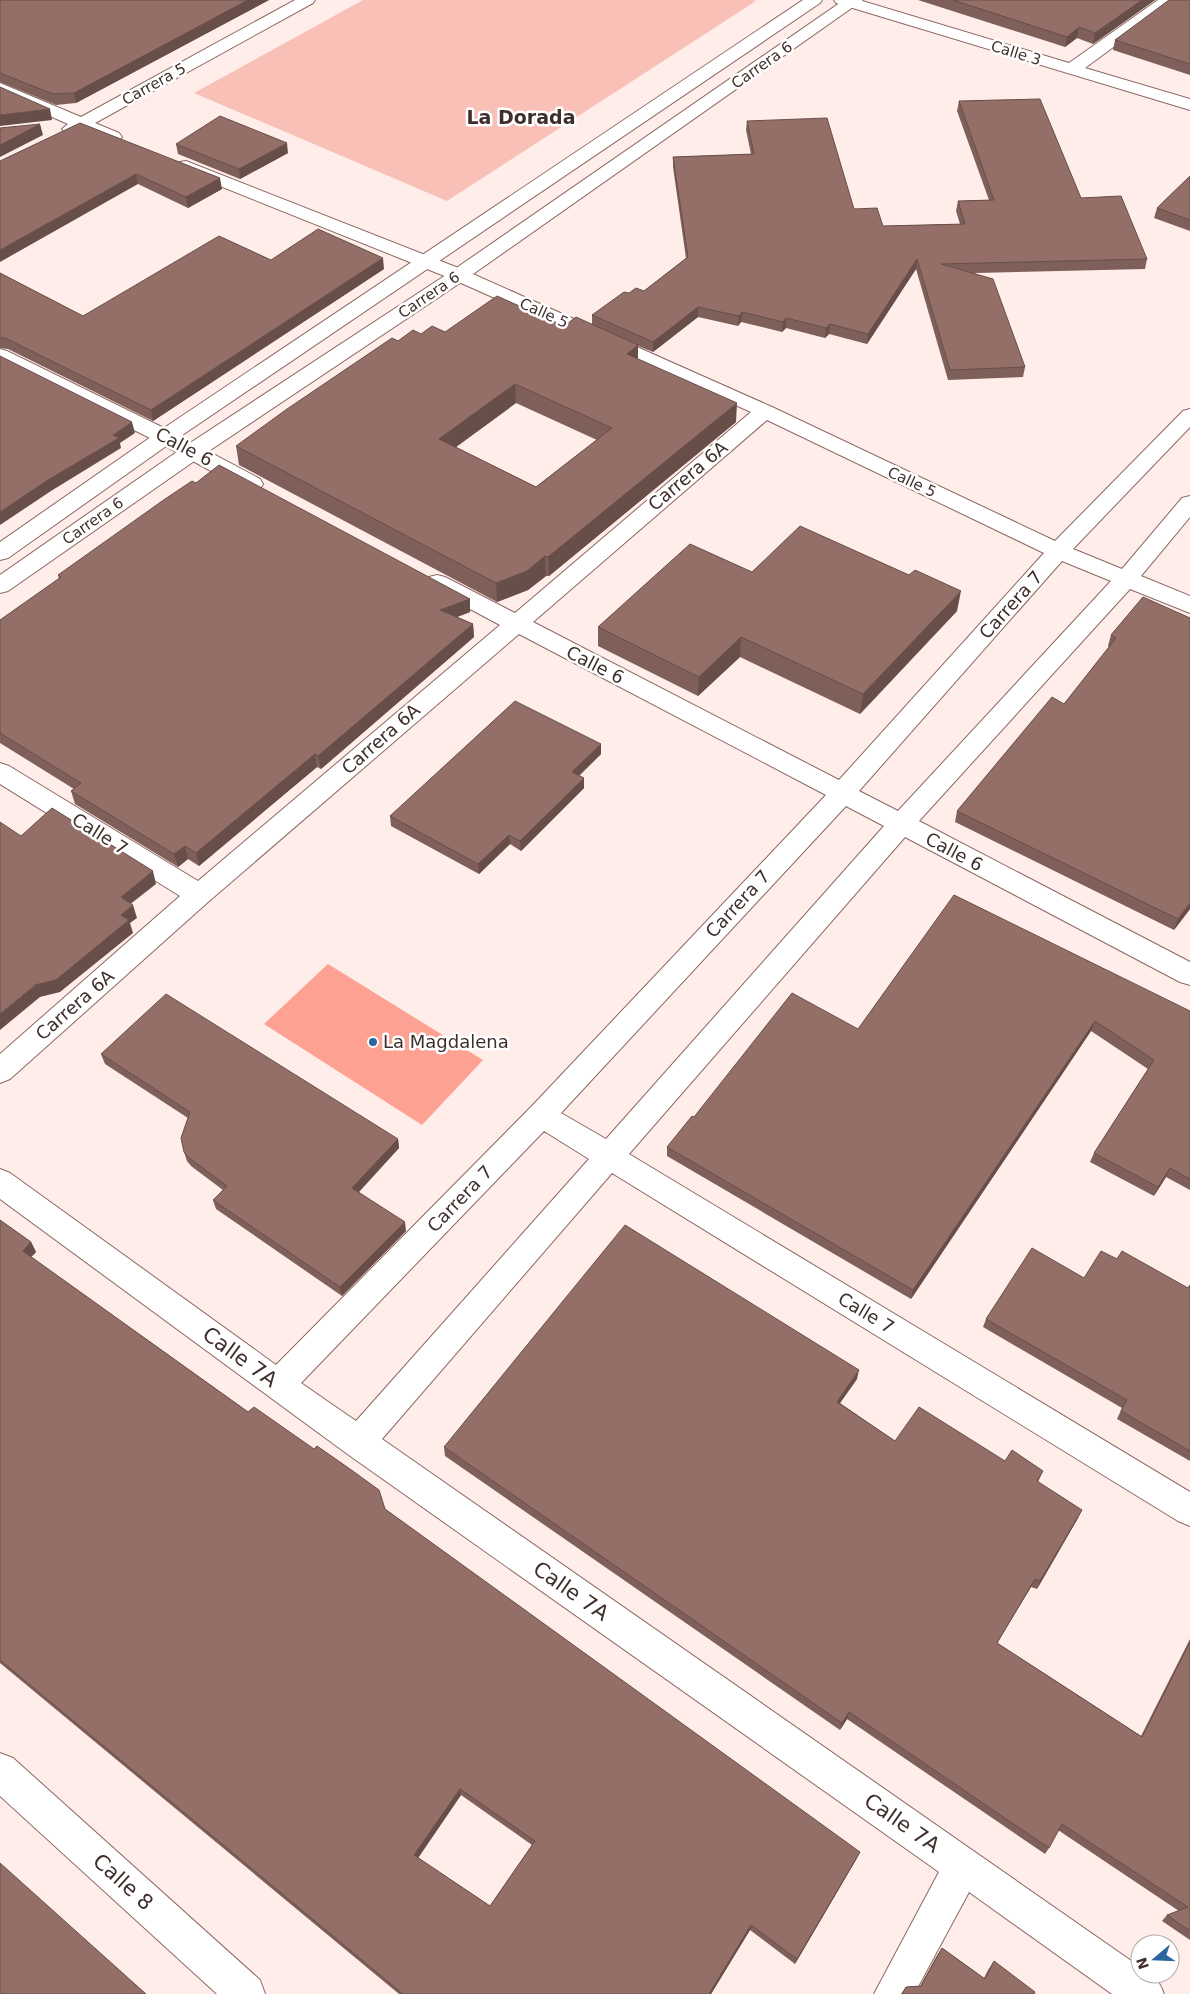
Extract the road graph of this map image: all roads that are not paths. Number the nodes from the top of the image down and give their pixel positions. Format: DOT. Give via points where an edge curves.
graph roads {
  1 [pos="307,0"];
  2 [pos="814,0"];
  3 [pos="1169,0"];
  4 [pos="849,1"];
  5 [pos="1071,70"];
  6 [pos="0,88"];
  7 [pos="1190,105"];
  8 [pos="81,124"];
  9 [pos="51,132"];
  10 [pos="127,142"];
  11 [pos="164,157"];
  12 [pos="424,261"];
  13 [pos="459,275"];
  14 [pos="0,355"];
  15 [pos="764,411"];
  16 [pos="1190,415"];
  17 [pos="165,437"];
  18 [pos="192,452"];
  19 [pos="271,494"];
  20 [pos="1190,503"];
  21 [pos="1058,551"];
  22 [pos="0,553"];
  23 [pos="419,573"];
  24 [pos="1126,579"];
  25 [pos="0,586"];
  26 [pos="1190,605"];
  27 [pos="515,624"];
  28 [pos="0,772"];
  29 [pos="842,794"];
  30 [pos="900,824"];
  31 [pos="199,895"];
  32 [pos="1189,972"];
  33 [pos="0,1071"];
  34 [pos="541,1115"];
  35 [pos="608,1156"];
  36 [pos="0,1182"];
  37 [pos="278,1385"];
  38 [pos="358,1442"];
  39 [pos="1190,1510"];
  40 [pos="0,1771"];
  41 [pos="963,1865"];
  42 [pos="246,1994"];
  43 [pos="893,1994"];
  44 [pos="1145,1994"];
  1 -- 8 [label="street, Carrera 5"];
  2 -- 12 [label="street, Carrera 6"];
  3 -- 5 [label="street"];
  4 -- 5 [label="street, Calle 3"];
  4 -- 13 [label="street, Carrera 6"];
  5 -- 7 [label="street, Calle 3"];
  6 -- 8 [label="street"];
  8 -- 9 [label="street"];
  8 -- 10 [label="street"];
  11 -- 12 [label="street, Calle 5"];
  12 -- 13 [label="street, Calle 5"];
  12 -- 17 [label="street, Carrera 6"];
  13 -- 15 [label="street, Calle 5"];
  13 -- 18 [label="street, Carrera 6"];
  14 -- 17 [label="street, Calle 6"];
  15 -- 21 [label="street, Calle 5"];
  15 -- 27 [label="street, Carrera 6A"];
  16 -- 21 [label="street, Carrera 7"];
  17 -- 18 [label="street, Calle 6"];
  17 -- 22 [label="street, Carrera 6"];
  18 -- 19 [label="street, Calle 6"];
  18 -- 25 [label="street, Carrera 6"];
  20 -- 24 [label="street"];
  21 -- 24 [label="street, Calle 5"];
  21 -- 29 [label="street, Carrera 7"];
  23 -- 27 [label="street, Calle 6"];
  24 -- 26 [label="street, Calle 5"];
  24 -- 30 [label="street"];
  27 -- 29 [label="street, Calle 6"];
  27 -- 31 [label="street, Carrera 6A"];
  28 -- 31 [label="street, Calle 7"];
  29 -- 30 [label="street, Calle 6"];
  29 -- 34 [label="street, Carrera 7"];
  30 -- 32 [label="street, Calle 6"];
  30 -- 35 [label="street"];
  31 -- 33 [label="street, Carrera 6A"];
  34 -- 35 [label="street, Calle 7"];
  34 -- 37 [label="street, Carrera 7"];
  35 -- 38 [label="street"];
  35 -- 39 [label="street, Calle 7"];
  36 -- 37 [label="street, Calle 7A"];
  37 -- 38 [label="street, Calle 7A"];
  38 -- 41 [label="street, Calle 7A"];
  40 -- 42 [label="street, Calle 8"];
  41 -- 43 [label="street"];
  41 -- 44 [label="street, Calle 7A"];
}
